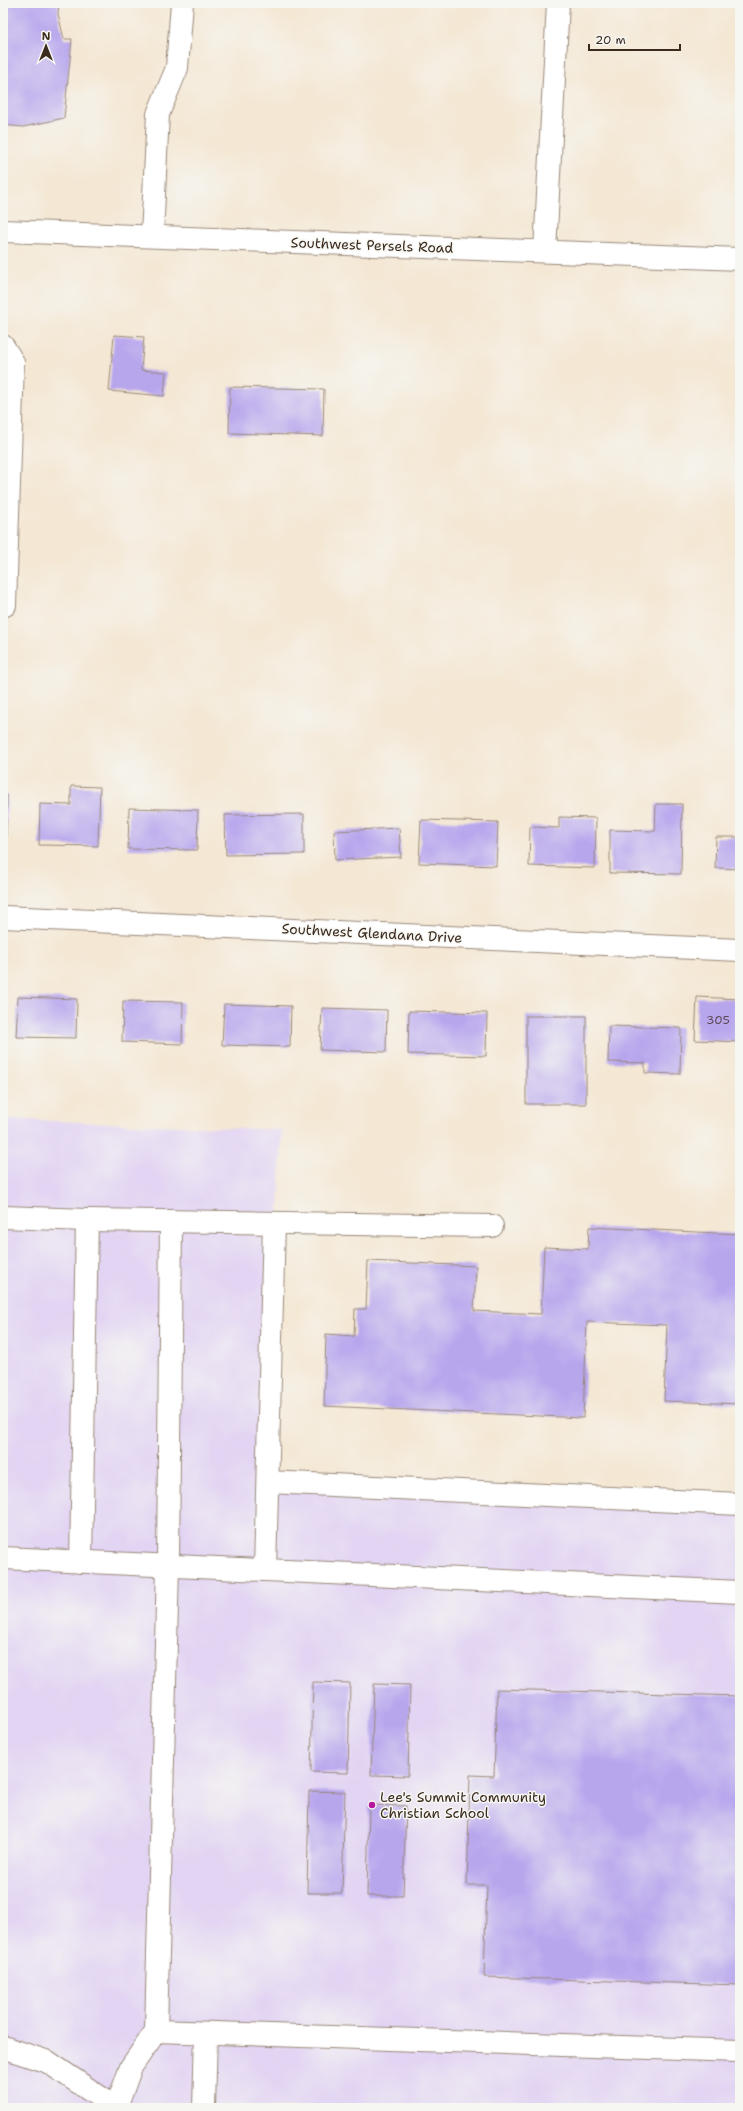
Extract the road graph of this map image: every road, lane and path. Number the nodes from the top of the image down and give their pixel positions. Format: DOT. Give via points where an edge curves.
graph roads {
  1 [pos="182,3"];
  2 [pos="558,3"];
  3 [pos="3,231"];
  4 [pos="152,236"];
  5 [pos="545,251"];
  6 [pos="740,260"];
  7 [pos="3,346"];
  8 [pos="3,606"];
  9 [pos="3,917"];
  10 [pos="740,950"];
  11 [pos="3,1217"];
  12 [pos="87,1220"];
  13 [pos="171,1221"];
  14 [pos="274,1223"];
  15 [pos="492,1226"];
  16 [pos="268,1482"];
  17 [pos="740,1504"];
  18 [pos="3,1558"];
  19 [pos="81,1562"];
  20 [pos="168,1566"];
  21 [pos="265,1570"];
  22 [pos="740,1592"];
  23 [pos="156,2031"];
  24 [pos="206,2033"];
  25 [pos="3,2047"];
  26 [pos="740,2051"];
  27 [pos="116,2108"];
  28 [pos="204,2108"];
  1 -- 4 [label="street" via="176,68 158,114"];
  2 -- 5 [label="street"];
  3 -- 4 [label="street, Southwest Persels Road"];
  4 -- 5 [label="street, Southwest Persels Road"];
  5 -- 6 [label="street, Southwest Persels Road"];
  7 -- 8 [label="street" via="13,362"];
  9 -- 10 [label="street, Southwest Glendana Drive"];
  11 -- 12 [label="street"];
  12 -- 13 [label="street"];
  12 -- 19 [label="street"];
  13 -- 14 [label="street"];
  13 -- 20 [label="street"];
  14 -- 15 [label="street"];
  14 -- 16 [label="street"];
  16 -- 17 [label="street"];
  16 -- 21 [label="street"];
  18 -- 19 [label="street"];
  19 -- 20 [label="street"];
  20 -- 21 [label="street"];
  20 -- 23 [label="street"];
  21 -- 22 [label="street"];
  23 -- 24 [label="street"];
  23 -- 27 [label="street" via="130,2067"];
  24 -- 26 [label="street"];
  24 -- 28 [label="street"];
  25 -- 27 [label="street" via="48,2062"];
}
